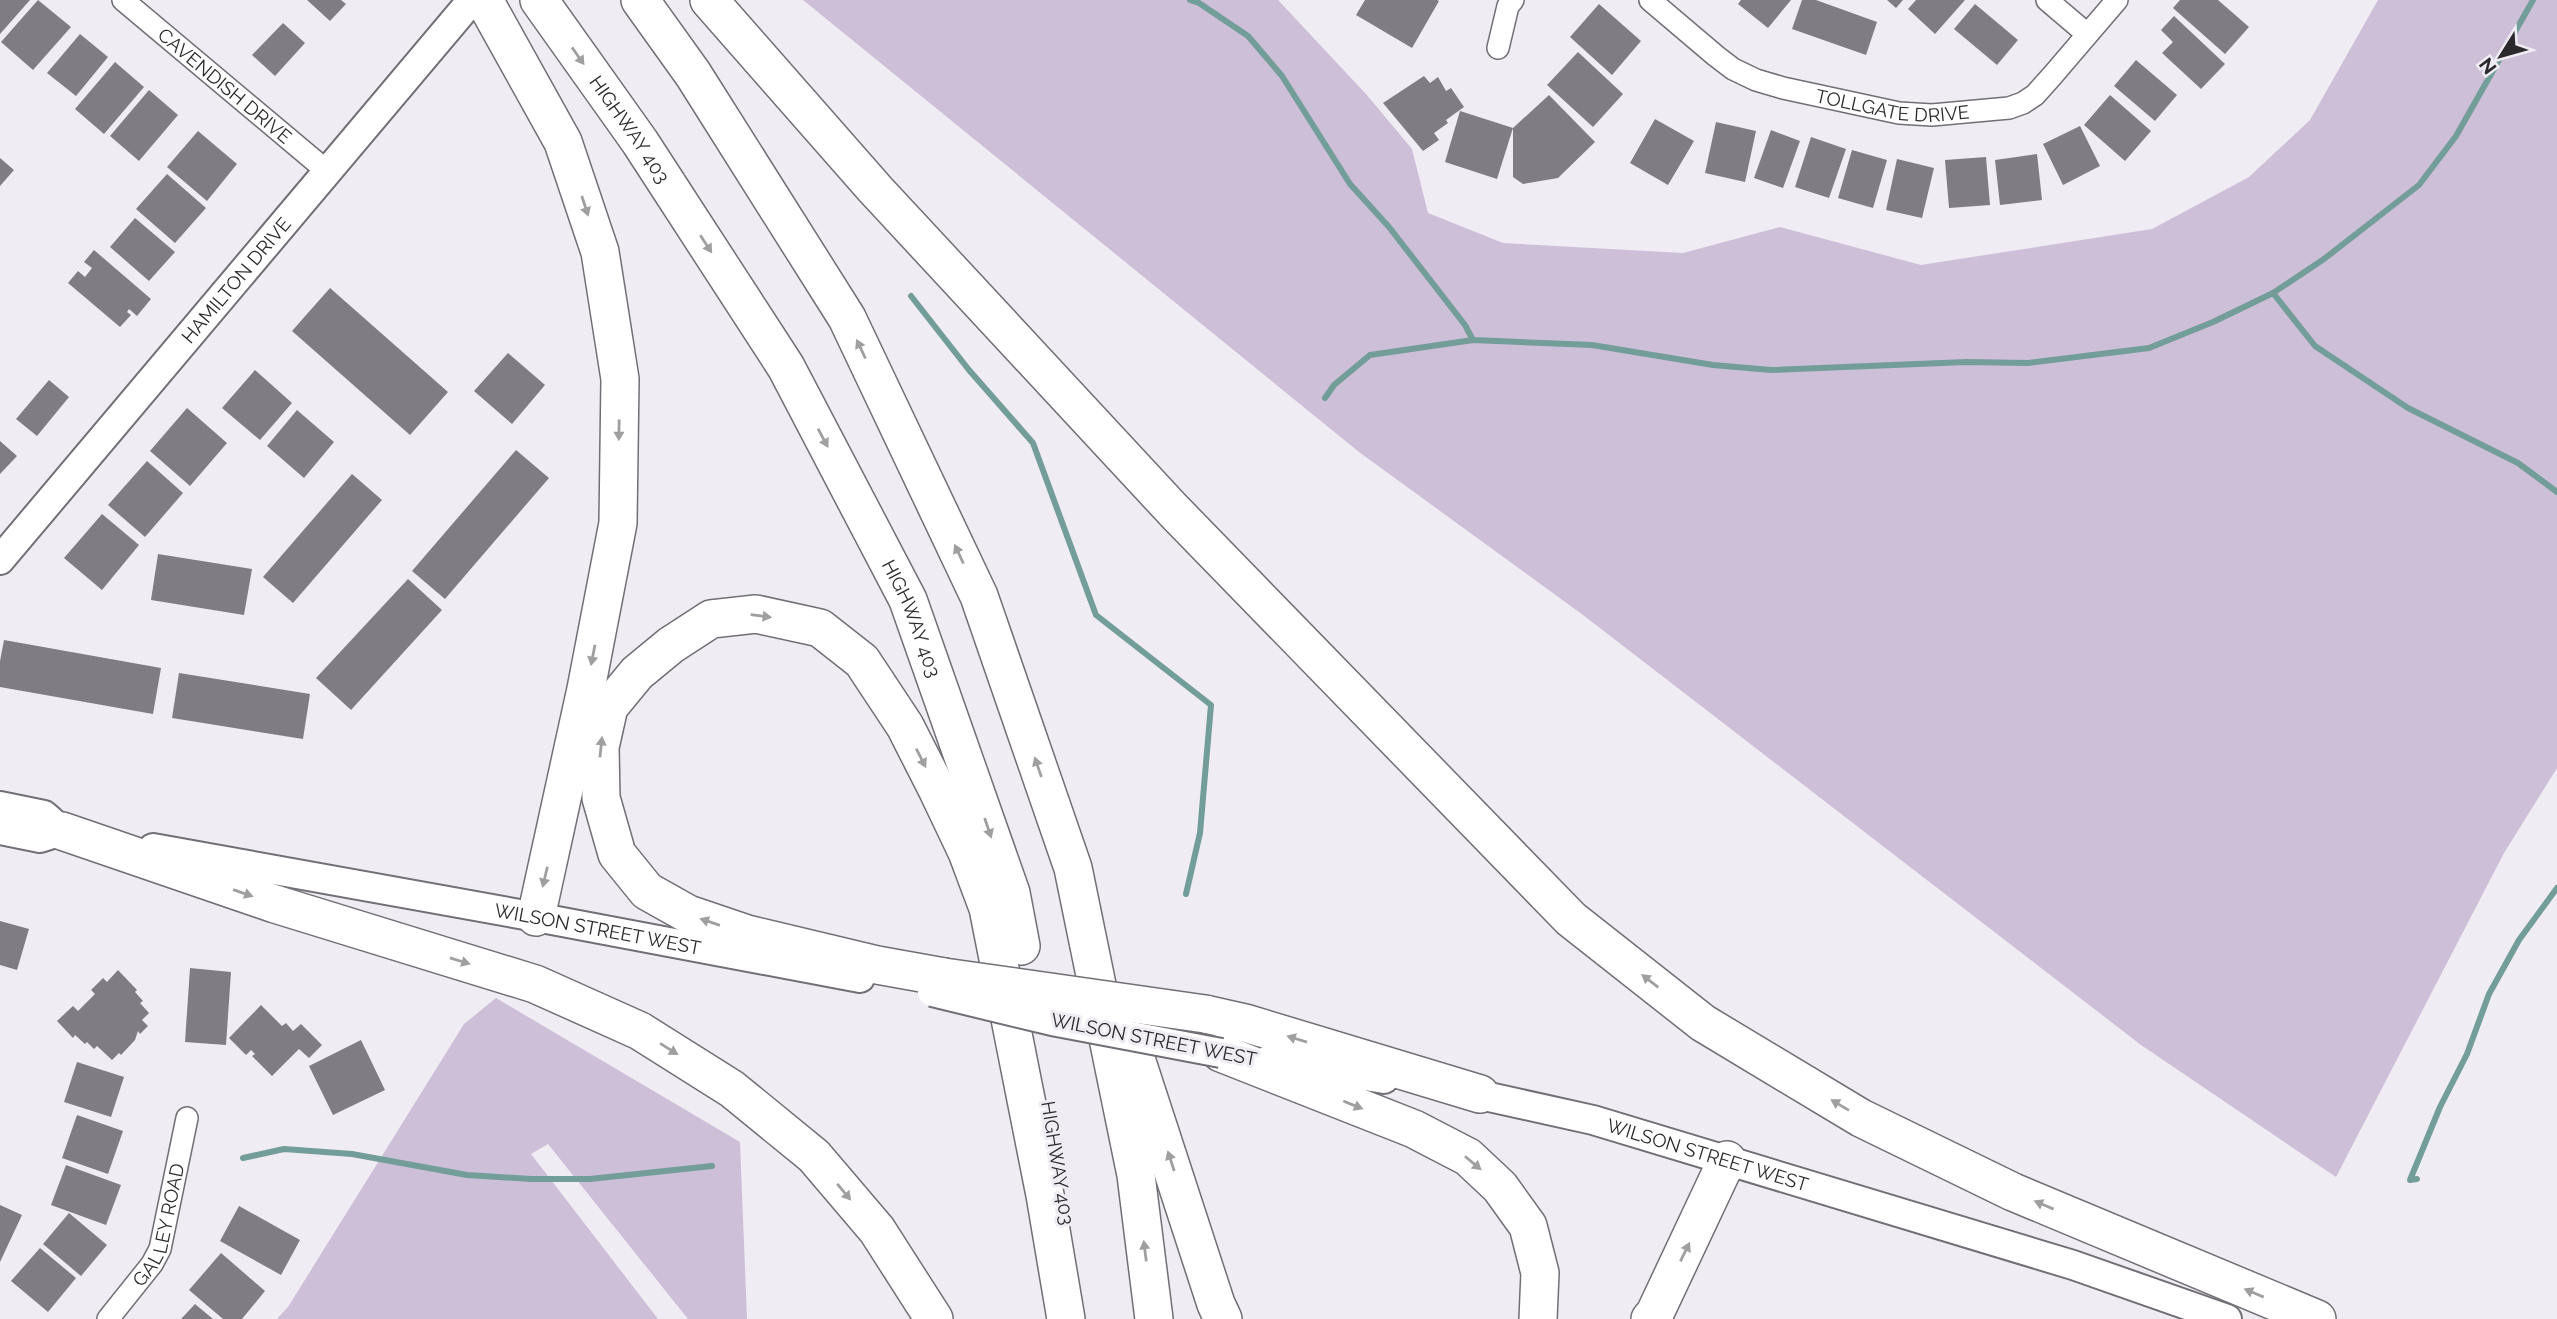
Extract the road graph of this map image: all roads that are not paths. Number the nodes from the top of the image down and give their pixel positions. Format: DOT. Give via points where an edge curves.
graph roads {
  1 [pos="123,0"];
  2 [pos="472,0"];
  3 [pos="484,0"];
  4 [pos="539,0"];
  5 [pos="640,0"];
  6 [pos="709,0"];
  7 [pos="1513,0"];
  8 [pos="1650,0"];
  9 [pos="2047,0"];
  10 [pos="2116,0"];
  11 [pos="2087,34"];
  12 [pos="1498,48"];
  13 [pos="328,172"];
  14 [pos="0,560"];
  15 [pos="0,806"];
  16 [pos="0,830"];
  17 [pos="62,831"];
  18 [pos="1073,868"];
  19 [pos="536,916"];
  20 [pos="938,984"];
  21 [pos="1221,1053"];
  22 [pos="1480,1094"];
  23 [pos="187,1118"];
  24 [pos="1727,1160"];
  25 [pos="108,1319"];
  26 [pos="934,1319"];
  27 [pos="1066,1319"];
  28 [pos="1079,1319"];
  29 [pos="1154,1319"];
  30 [pos="1223,1319"];
  31 [pos="1538,1319"];
  32 [pos="1650,1319"];
  33 [pos="2227,1319"];
  34 [pos="2317,1319"];
  1 -- 13 [label="street, CAVENDISH DRIVE"];
  2 -- 13 [label="main road, HAMILTON DRIVE"];
  3 -- 19 [label="highway, one-way" via="563,142 600,252 620,379 618,523"];
  4 -- 28 [label="highway, HIGHWAY 403, one-way" via="640,142 786,367 908,600 1011,893 1062,1172"];
  18 -- 5 [label="highway, one-way" via="979,596 847,318 693,74"];
  34 -- 6 [label="highway, one-way" via="2013,1192 1861,1118 1703,1023 1571,919 1165,501 875,189"];
  7 -- 12 [label="street"];
  8 -- 11 [label="street, TOLLGATE DRIVE" via="1733,69 1756,80 1899,113 1932,115 2023,103"];
  9 -- 11 [label="street"];
  10 -- 11 [label="street, TOLLGATE DRIVE"];
  13 -- 14 [label="main road, HAMILTON DRIVE"];
  15 -- 17 [label="main road, WILSON STREET WEST" via="44,815"];
  16 -- 17 [label="main road, WILSON STREET WEST" via="40,838"];
  17 -- 19 [label="main road, WILSON STREET WEST"];
  17 -- 26 [label="highway, one-way" via="275,904 534,984 640,1031 732,1089 814,1156 877,1230"];
  29 -- 18 [label="highway, one-way" via="1136,1175"];
  30 -- 18 [label="highway, one-way"];
  19 -- 20 [label="main road, WILSON STREET WEST"];
  20 -- 21 [label="main road, WILSON STREET WEST, bridge" via="1052,1021"];
  22 -- 20 [label="highway, one-way, bridge" via="1205,1014"];
  20 -- 27 [label="highway, one-way" via="877,964 747,934 688,914 648,891 617,855 600,798 600,747 609,707 637,673 711,619 756,614 820,628 862,661 905,726 967,852 988,908"];
  21 -- 22 [label="main road, WILSON STREET WEST"];
  21 -- 31 [label="highway, one-way" via="1414,1129 1468,1157 1500,1188 1528,1226 1540,1273"];
  22 -- 24 [label="main road, WILSON STREET WEST" via="1593,1120"];
  23 -- 25 [label="street, GALLEY ROAD" via="160,1248"];
  32 -- 24 [label="highway, one-way"];
  24 -- 33 [label="main road, WILSON STREET WEST" via="2073,1265"];
}
